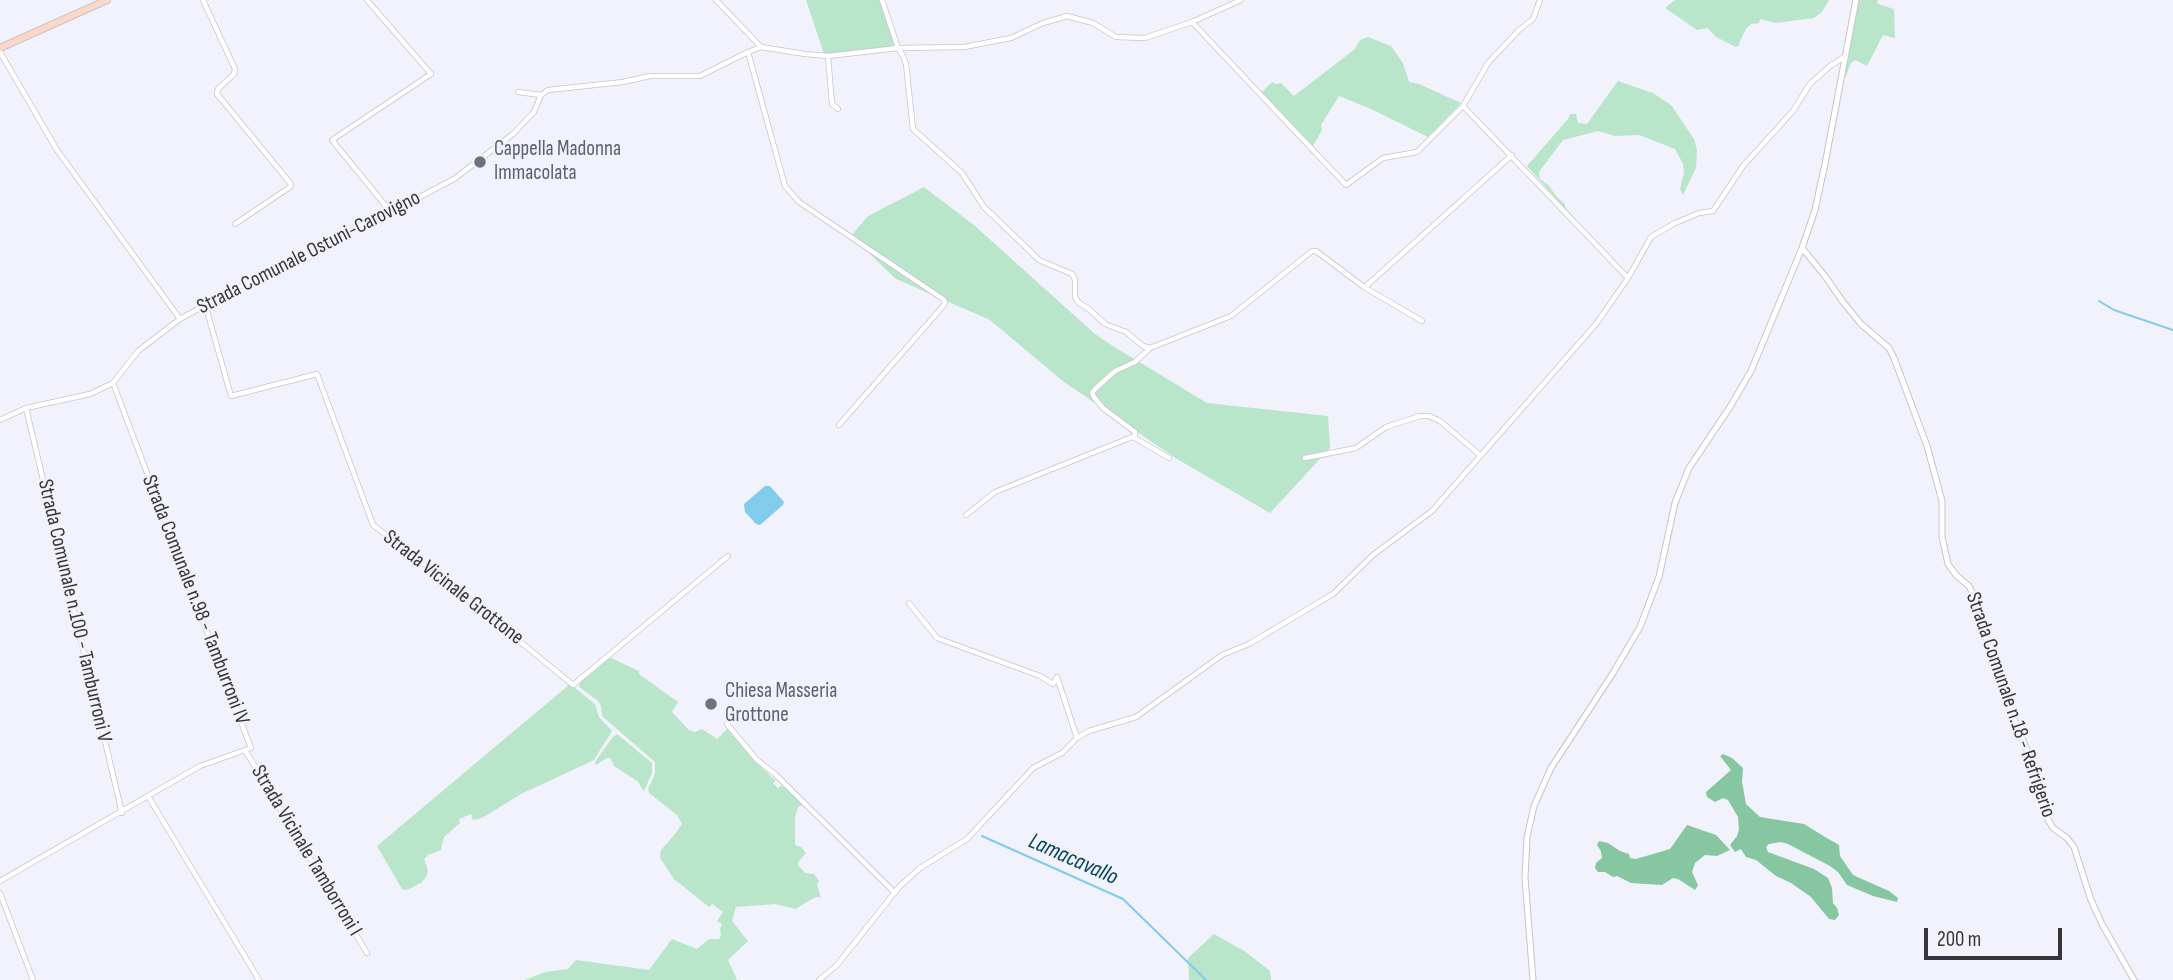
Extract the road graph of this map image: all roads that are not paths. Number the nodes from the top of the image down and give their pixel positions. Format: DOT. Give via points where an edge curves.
graph roads {
  1 [pos="107,0"];
  2 [pos="203,0"];
  3 [pos="367,0"];
  4 [pos="716,0"];
  5 [pos="882,0"];
  6 [pos="1241,0"];
  7 [pos="1540,0"];
  8 [pos="1856,0"];
  9 [pos="1192,22"];
  10 [pos="761,47"];
  11 [pos="898,48"];
  12 [pos="0,50"];
  13 [pos="748,52"];
  14 [pos="828,56"];
  15 [pos="1846,56"];
  16 [pos="517,92"];
  17 [pos="541,95"];
  18 [pos="1463,106"];
  19 [pos="838,109"];
  20 [pos="1512,155"];
  21 [pos="388,210"];
  22 [pos="235,224"];
  23 [pos="1802,248"];
  24 [pos="1628,278"];
  25 [pos="1364,287"];
  26 [pos="205,304"];
  27 [pos="180,319"];
  28 [pos="1422,321"];
  29 [pos="1150,348"];
  30 [pos="113,383"];
  31 [pos="26,408"];
  32 [pos="0,420"];
  33 [pos="839,425"];
  34 [pos="1135,438"];
  35 [pos="1480,455"];
  36 [pos="1169,458"];
  37 [pos="1305,458"];
  38 [pos="966,515"];
  39 [pos="728,556"];
  40 [pos="909,603"];
  41 [pos="727,724"];
  42 [pos="1077,737"];
  43 [pos="245,750"];
  44 [pos="148,796"];
  45 [pos="122,812"];
  46 [pos="0,881"];
  47 [pos="0,893"];
  48 [pos="895,893"];
  49 [pos="367,953"];
  50 [pos="33,980"];
  51 [pos="258,980"];
  52 [pos="819,980"];
  53 [pos="1533,980"];
  54 [pos="2134,980"];
  1 -- 12 [label="main road"];
  2 -- 22 [label="street" via="234,69 217,94 291,184"];
  3 -- 21 [label="street" via="430,74 331,139"];
  4 -- 10 [label="street"];
  5 -- 11 [label="street"];
  6 -- 9 [label="street"];
  7 -- 18 [label="street" via="1533,19 1488,63"];
  8 -- 15 [label="street"];
  9 -- 11 [label="street" via="1144,38 1116,37 1093,23 1067,16 1010,38 964,47"];
  9 -- 18 [label="street" via="1346,185 1383,158 1417,152"];
  10 -- 13 [label="street"];
  10 -- 14 [label="street"];
  11 -- 14 [label="street"];
  11 -- 29 [label="street" via="906,64 915,131 962,173 989,213 1039,260 1072,274 1079,303 1105,324 1126,331"];
  12 -- 27 [label="street" via="57,150"];
  13 -- 17 [label="street" via="700,76 650,76 548,90"];
  13 -- 33 [label="street" via="785,186 799,202 945,302"];
  14 -- 19 [label="street" via="832,104"];
  15 -- 23 [label="street" via="1815,210"];
  15 -- 24 [label="street" via="1810,84 1713,211 1675,223 1651,237"];
  16 -- 17 [label="street"];
  17 -- 21 [label="street, Strada Comunale Ostuni-Carovigno" via="534,112 491,151 454,178"];
  18 -- 20 [label="street"];
  20 -- 24 [label="street"];
  20 -- 25 [label="street"];
  21 -- 26 [label="street, Strada Comunale Ostuni-Carovigno" via="306,259"];
  23 -- 53 [label="street" via="1751,371 1689,468 1640,627 1550,768 1534,806 1525,878"];
  23 -- 54 [label="street, Strada Comunale n.18 - Refrigerio" via="1861,324 1883,341 1894,358 1942,501 1948,564 1974,596 1998,679 2045,795 2047,818 2074,847 2102,925"];
  24 -- 35 [label="street" via="1596,324"];
  25 -- 28 [label="street"];
  25 -- 29 [label="street" via="1312,251 1231,316"];
  26 -- 27 [label="street, Strada Comunale Ostuni-Carovigno"];
  26 -- 39 [label="street, Strada Vicinale Grottone" via="231,396 317,374 373,525 573,685"];
  27 -- 30 [label="street, Strada Comunale Ostuni-Carovigno" via="138,351"];
  29 -- 34 [label="street" via="1092,393 1103,408 1135,432"];
  30 -- 31 [label="street" via="90,394"];
  30 -- 43 [label="street, Strada Comunale n.98 - Tamburroni IV" via="251,748"];
  31 -- 32 [label="street"];
  31 -- 45 [label="street, Strada Comunale n.100 - Tamburroni V"];
  34 -- 36 [label="street"];
  34 -- 38 [label="street" via="995,492"];
  35 -- 37 [label="street" via="1440,421 1420,416 1386,428 1356,448"];
  35 -- 42 [label="street" via="1432,511 1373,555 1333,594 1222,655 1136,717"];
  40 -- 42 [label="street" via="937,638 1053,684 1058,677"];
  41 -- 48 [label="street" via="757,760"];
  42 -- 48 [label="street" via="1062,753 1032,768 967,839 920,868"];
  43 -- 44 [label="street, Strada Comunale n.98 - Tamburroni IV" via="200,766"];
  43 -- 49 [label="street, Strada Vicinale Tamborroni I"];
  44 -- 45 [label="street, Strada Comunale n.98 - Tamburroni IV"];
  44 -- 51 [label="street"];
  45 -- 46 [label="street, Strada Comunale n.98 - Tamburroni IV"];
  47 -- 50 [label="street"];
  48 -- 52 [label="street"];
}
